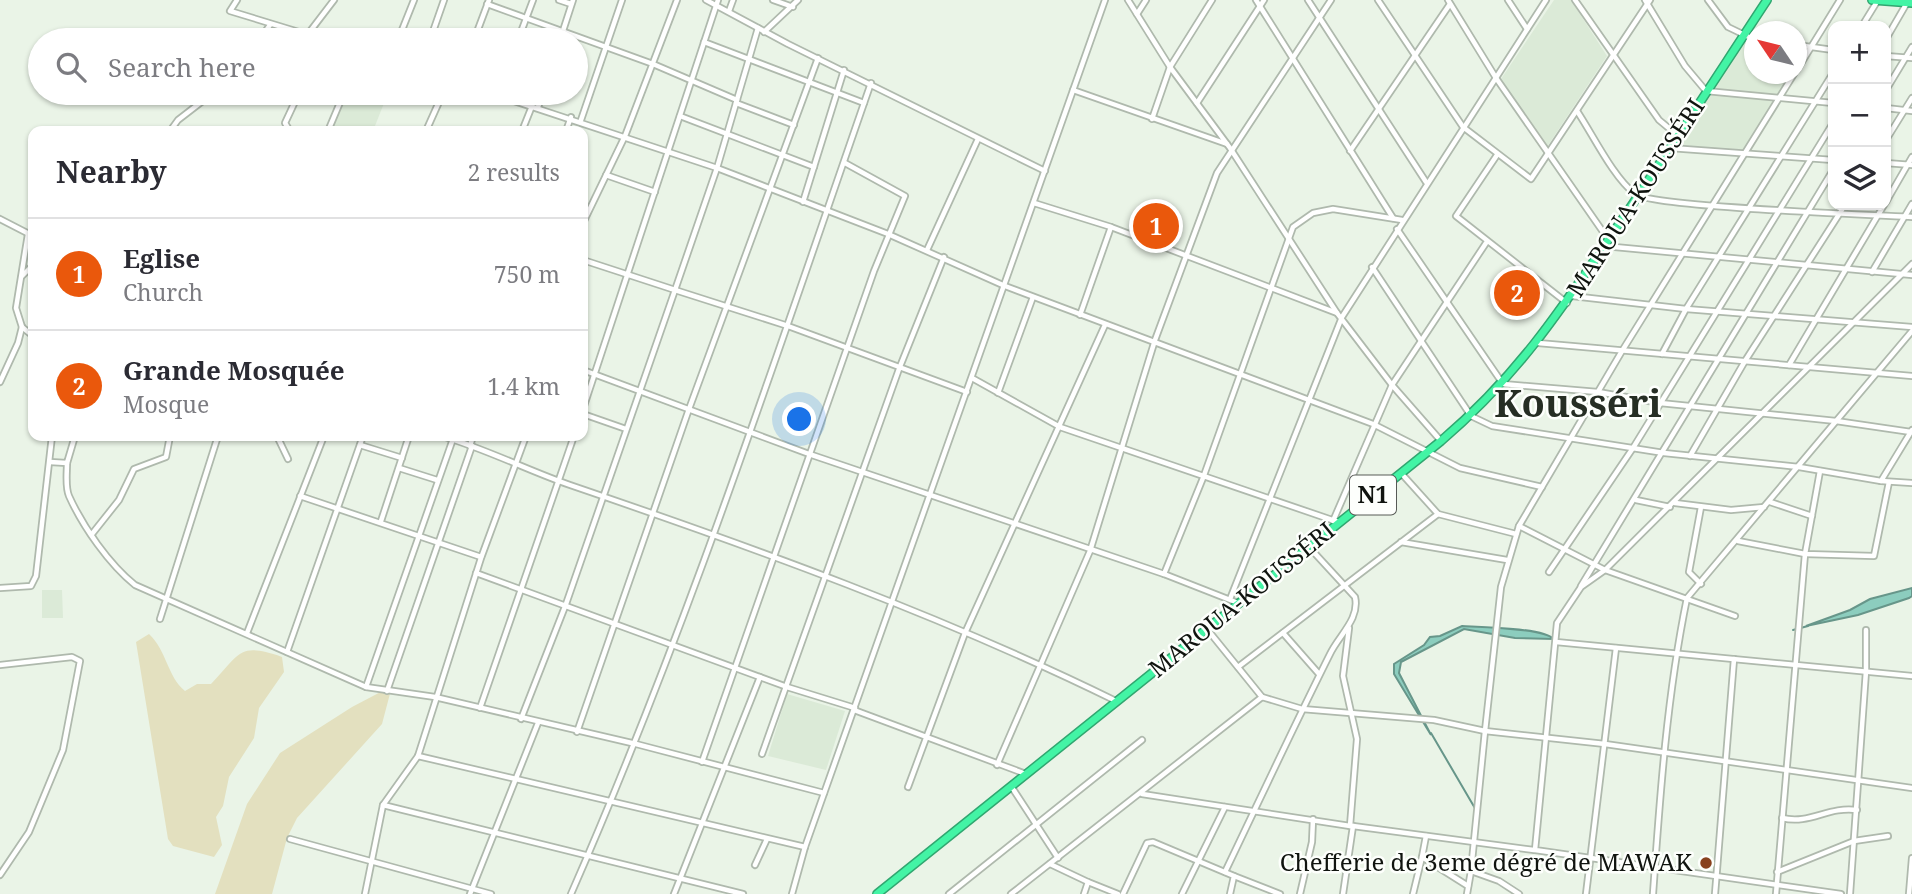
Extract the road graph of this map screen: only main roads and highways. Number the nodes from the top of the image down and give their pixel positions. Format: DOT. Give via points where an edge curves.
graph roads {
  1 [pos="1767,0"];
  2 [pos="1872,0"];
  3 [pos="1878,0"];
  4 [pos="1909,2"];
  5 [pos="877,894"];
  1 -- 5 [label="highway, MAROUA-KOUSSÉRI / N1" via="1572,296 1503,384 1441,441"];
  2 -- 3 [label="highway"];
  3 -- 4 [label="highway"];
}
